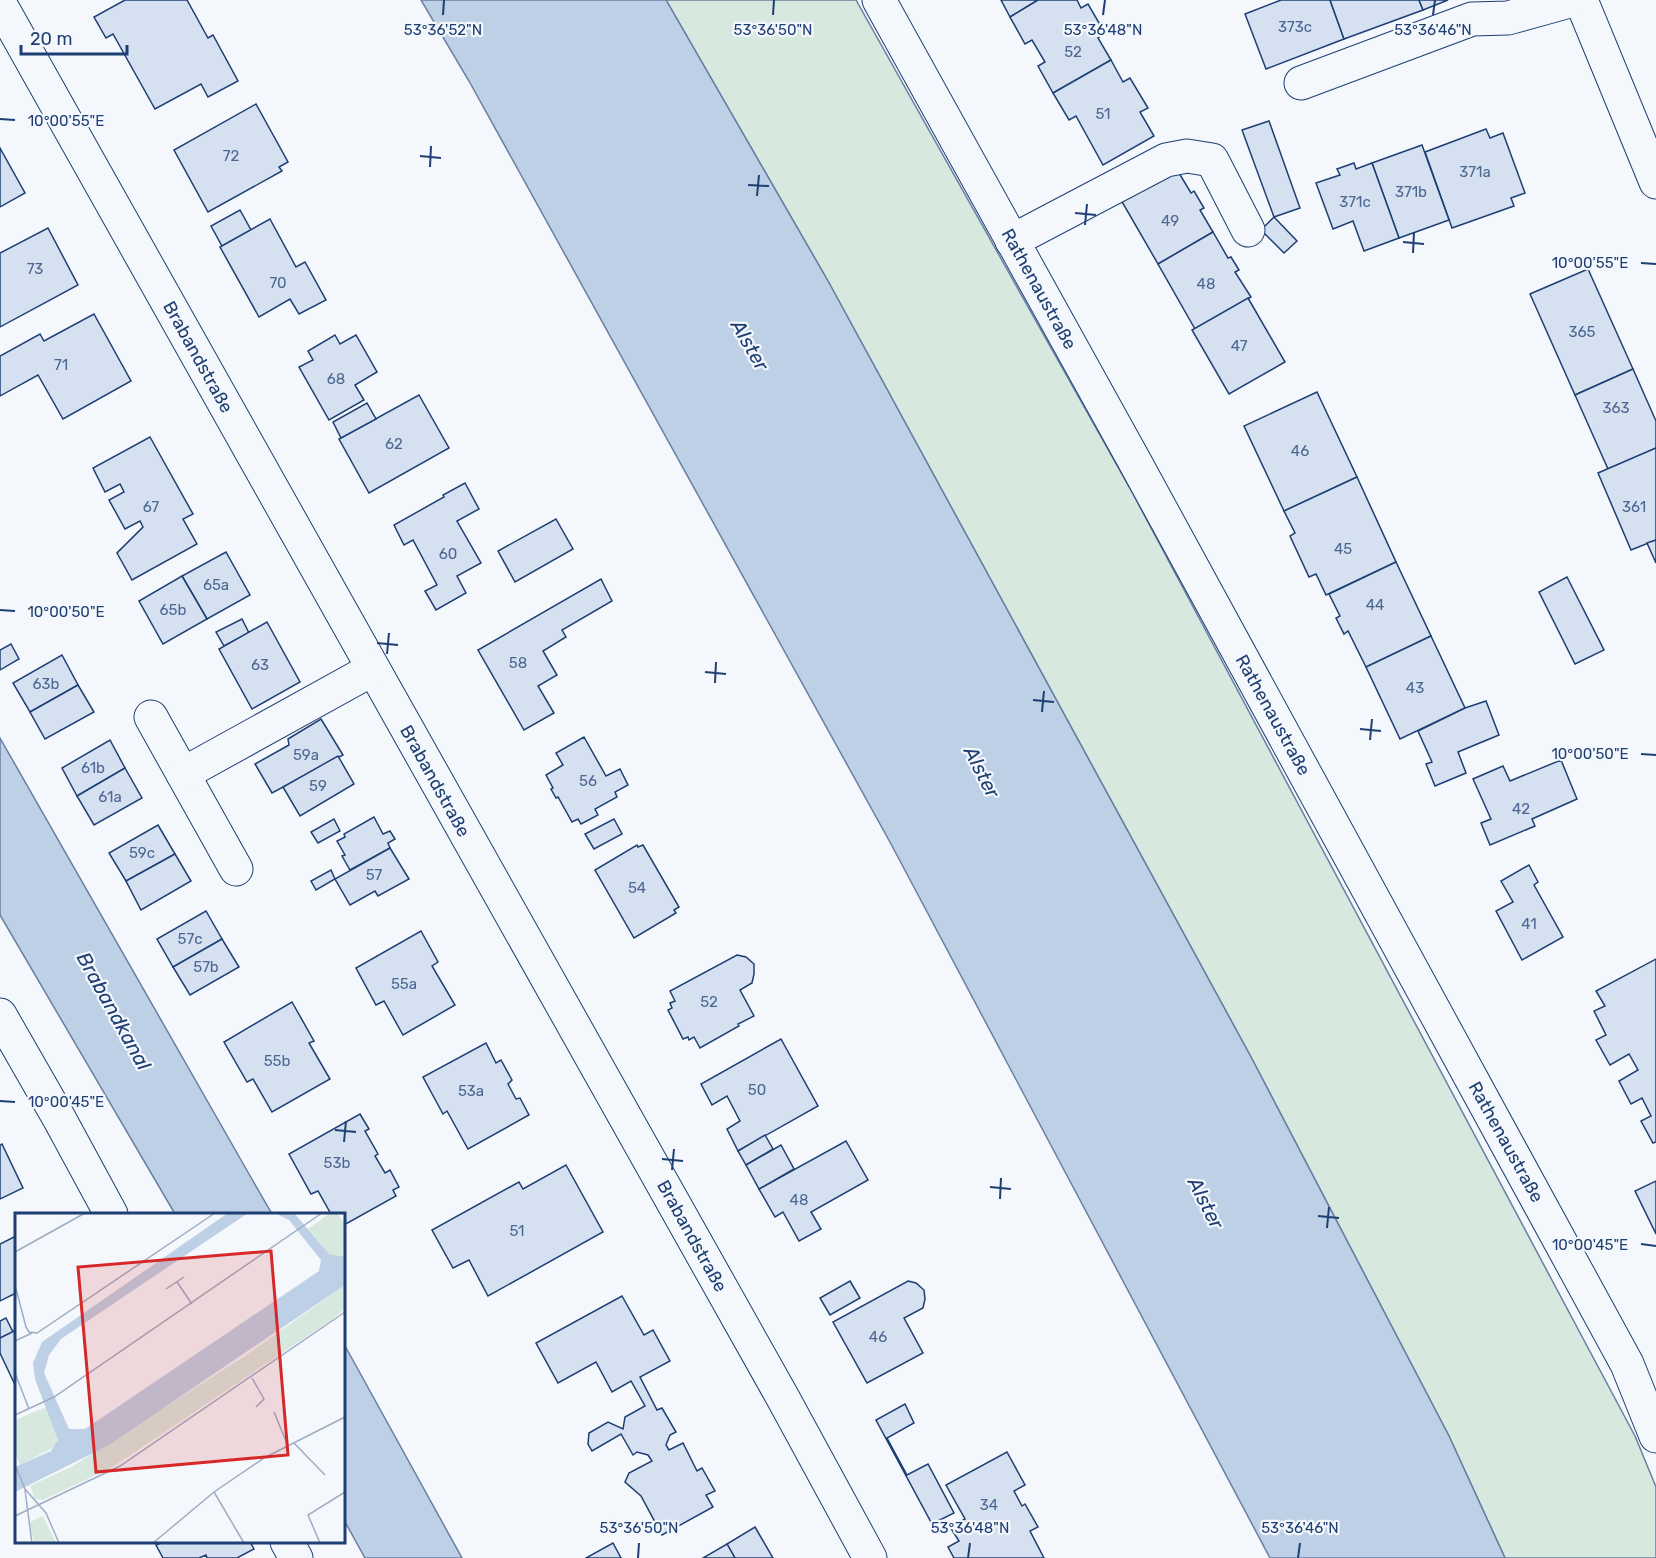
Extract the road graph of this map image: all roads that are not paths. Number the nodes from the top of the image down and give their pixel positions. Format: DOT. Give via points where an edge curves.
graph roads {
  1 [pos="879,0"];
  2 [pos="1573,0"];
  3 [pos="1581,0"];
  4 [pos="0,4"];
  5 [pos="1301,83"];
  6 [pos="1656,182"];
  7 [pos="1248,230"];
  8 [pos="1012,241"];
  9 [pos="373,669"];
  10 [pos="151,717"];
  11 [pos="183,774"];
  12 [pos="236,869"];
  13 [pos="0,1015"];
  14 [pos="110,1213"];
  15 [pos="1656,1436"];
  16 [pos="288,1543"];
  17 [pos="296,1558"];
  18 [pos="870,1558"];
  1 -- 8 [label="street, Rathenaustraße"];
  2 -- 5 [label="street" via="1509,18 1472,19"];
  3 -- 6 [label="street"];
  4 -- 9 [label="street, Brabandstraße"];
  7 -- 8 [label="street" via="1212,160 1187,156 1166,160"];
  8 -- 15 [label="street, Rathenaustraße" via="1627,1364"];
  9 -- 11 [label="street"];
  9 -- 18 [label="street, Brabandstraße"];
  10 -- 11 [label="street"];
  11 -- 12 [label="street"];
  13 -- 14 [label="street"];
  16 -- 17 [label="street"];
}
